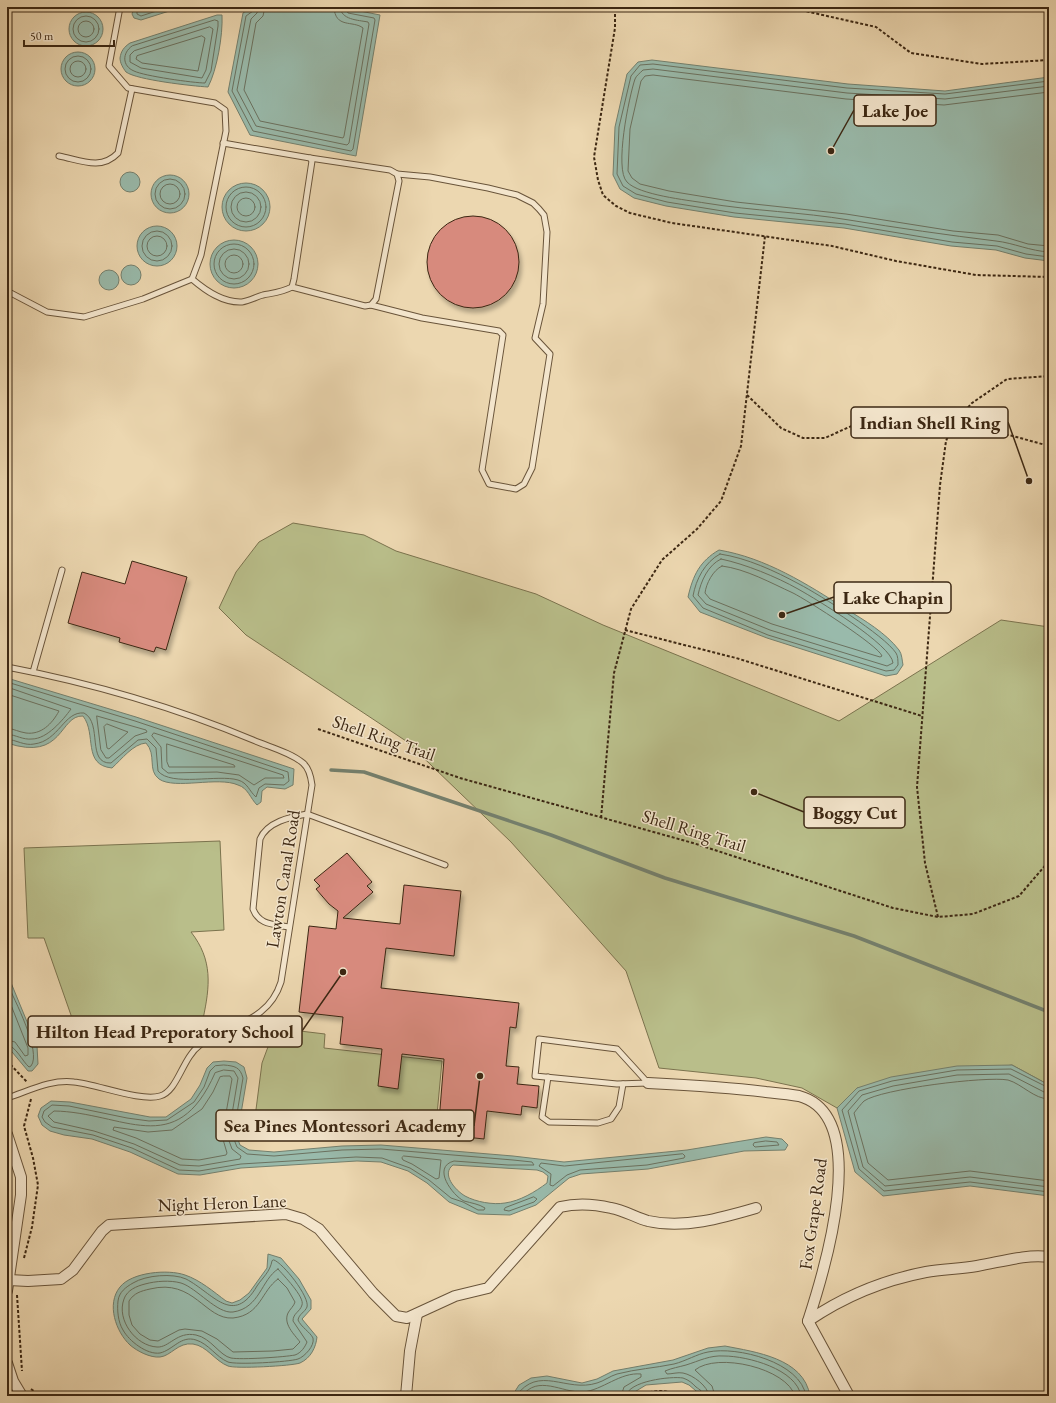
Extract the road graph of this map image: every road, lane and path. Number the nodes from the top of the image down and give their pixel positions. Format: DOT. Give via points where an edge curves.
graph roads {
  1 [pos="120,7"];
  2 [pos="612,7"];
  3 [pos="620,7"];
  4 [pos="787,7"];
  5 [pos="615,8"];
  6 [pos="1049,60"];
  7 [pos="132,89"];
  8 [pos="223,143"];
  9 [pos="59,156"];
  10 [pos="310,158"];
  11 [pos="396,174"];
  12 [pos="766,236"];
  13 [pos="1049,277"];
  14 [pos="192,279"];
  15 [pos="292,287"];
  16 [pos="7,291"];
  17 [pos="371,305"];
  18 [pos="1049,376"];
  19 [pos="747,394"];
  20 [pos="953,424"];
  21 [pos="1049,446"];
  22 [pos="62,570"];
  23 [pos="625,630"];
  24 [pos="7,667"];
  25 [pos="33,672"];
  26 [pos="922,716"];
  27 [pos="318,729"];
  28 [pos="307,814"];
  29 [pos="601,818"];
  30 [pos="1049,861"];
  31 [pos="445,865"];
  32 [pos="938,917"];
  33 [pos="289,927"];
  34 [pos="548,1077"];
  35 [pos="648,1083"];
  36 [pos="623,1084"];
  37 [pos="7,1098"];
  38 [pos="7,1134"];
  39 [pos="756,1208"];
  40 [pos="1049,1257"];
  41 [pos="9,1280"];
  42 [pos="7,1291"];
  43 [pos="417,1314"];
  44 [pos="808,1321"];
  45 [pos="7,1363"];
  46 [pos="22,1396"];
  47 [pos="406,1396"];
  48 [pos="640,1396"];
  49 [pos="685,1396"];
  50 [pos="849,1396"];
  1 -- 7 [label="lane" via="109,66 128,88"];
  2 -- 5 [label="path"];
  3 -- 5 [label="path"];
  4 -- 6 [label="path" via="876,28 911,53 982,64"];
  5 -- 12 [label="path" via="615,28 594,157 603,195 630,213 672,223"];
  7 -- 8 [label="lane" via="215,103 225,110 226,132"];
  7 -- 9 [label="lane" via="118,153 111,160 100,164"];
  8 -- 10 [label="lane"];
  8 -- 14 [label="lane" via="201,255"];
  10 -- 11 [label="lane" via="390,170"];
  10 -- 15 [label="lane" via="312,162 308,199"];
  11 -- 17 [label="lane" via="399,181 376,299"];
  11 -- 17 [label="lane" via="430,177 510,194 533,203 544,215 547,232 543,304 535,338 550,354 532,468 524,484 516,489 489,484 482,470 503,335 498,331 422,318"];
  12 -- 13 [label="path" via="832,246 896,261 976,275"];
  12 -- 19 [label="path"];
  14 -- 15 [label="lane" via="221,298 243,302"];
  14 -- 16 [label="lane" via="143,299 84,317 47,312"];
  15 -- 17 [label="lane" via="364,306"];
  18 -- 20 [label="path" via="1007,379 972,404"];
  19 -- 20 [label="path" via="781,428 804,438 825,438 869,418 925,419"];
  19 -- 23 [label="path" via="741,446 721,501 697,529 662,560 631,609"];
  20 -- 21 [label="path"];
  20 -- 26 [label="path" via="946,441 940,485"];
  22 -- 25 [label="lane"];
  23 -- 26 [label="path" via="736,658"];
  23 -- 29 [label="path" via="614,673"];
  24 -- 25 [label="lane, Lawton Canal Road"];
  25 -- 28 [label="lane, Lawton Canal Road" via="153,703 235,732 289,755 303,763 310,775 312,785"];
  26 -- 32 [label="path" via="917,787 925,863"];
  27 -- 29 [label="path, Shell Ring Trail" via="460,778"];
  28 -- 31 [label="lane"];
  28 -- 33 [label="lane, Lawton Canal Road"];
  28 -- 33 [label="lane" via="292,816 270,826 260,839 252,909 262,922"];
  29 -- 32 [label="path, Shell Ring Trail" via="693,843 893,908"];
  30 -- 32 [label="path, Shell Ring Trail" via="1019,896 973,914"];
  33 -- 37 [label="lane, Lawton Canal Road" via="277,996 250,1019 200,1045 182,1066 176,1082 160,1097 146,1097 74,1082 59,1082"];
  34 -- 35 [label="lane" via="535,1076 539,1039 617,1048"];
  34 -- 36 [label="lane"];
  34 -- 36 [label="lane" via="542,1117 548,1122 598,1123 611,1119 619,1107"];
  35 -- 36 [label="lane"];
  35 -- 44 [label="street, Fox Grape Road" via="737,1088 799,1096 816,1105 828,1117 838,1150 839,1174 824,1271"];
  38 -- 41 [label="street" via="21,1177 21,1195"];
  39 -- 43 [label="street, Night Heron Lane" via="727,1217 689,1224 649,1221 612,1208 576,1204 560,1207 488,1288 455,1296"];
  40 -- 44 [label="street" via="1036,1255 926,1272 887,1282 832,1305"];
  41 -- 42 [label="street"];
  41 -- 43 [label="street, Night Heron Lane" via="61,1279 73,1270 109,1225 286,1214 319,1228 373,1293 396,1316 407,1318"];
  43 -- 47 [label="street" via="410,1351"];
  44 -- 50 [label="street"];
  45 -- 46 [label="street"];
  48 -- 49 [label="path" via="659,1390"];
}
